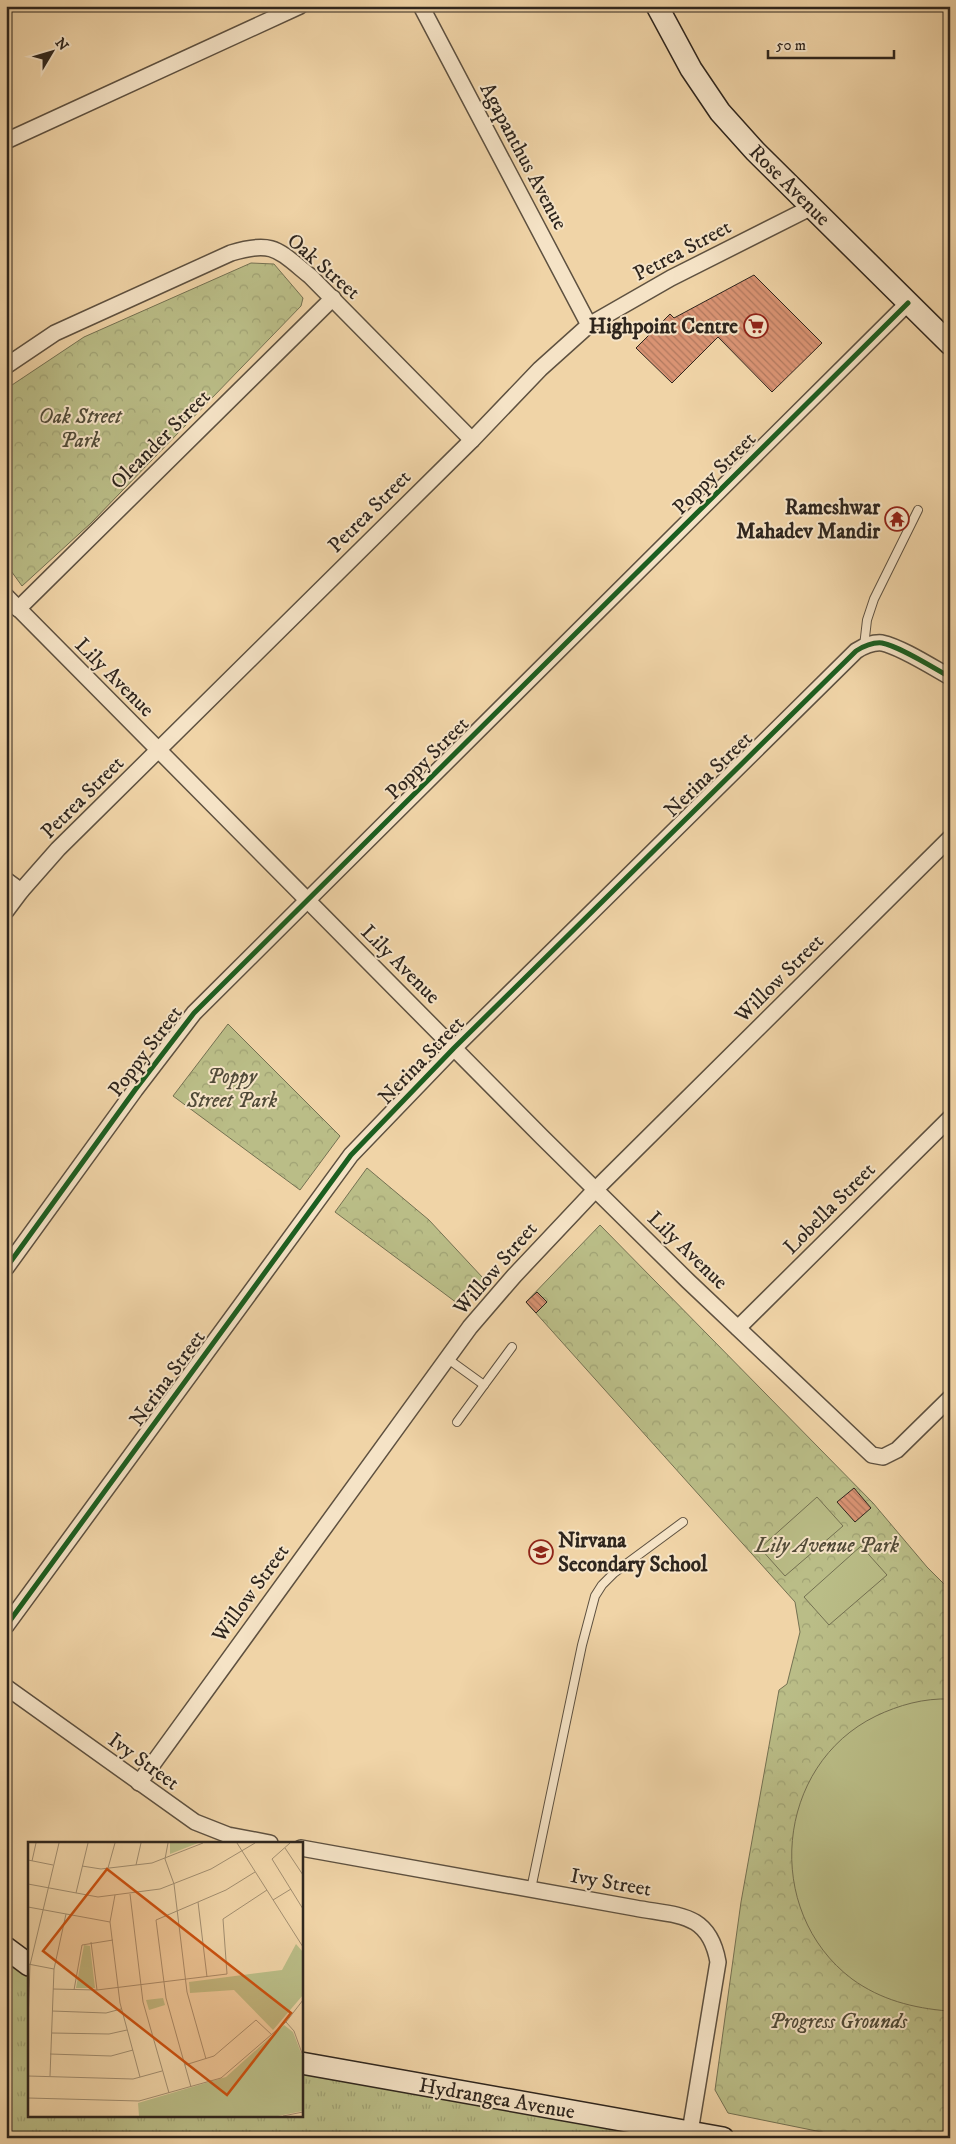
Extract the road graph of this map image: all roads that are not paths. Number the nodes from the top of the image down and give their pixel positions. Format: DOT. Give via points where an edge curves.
graph roads {
  1 [pos="300,6"];
  2 [pos="421,6"];
  3 [pos="657,6"];
  4 [pos="6,141"];
  5 [pos="812,207"];
  6 [pos="333,298"];
  7 [pos="908,303"];
  8 [pos="589,325"];
  9 [pos="950,344"];
  10 [pos="6,366"];
  11 [pos="472,440"];
  12 [pos="918,510"];
  13 [pos="6,596"];
  14 [pos="18,609"];
  15 [pos="864,646"];
  16 [pos="950,677"];
  17 [pos="159,751"];
  18 [pos="950,838"];
  19 [pos="6,880"];
  20 [pos="21,891"];
  21 [pos="306,901"];
  22 [pos="6,911"];
  23 [pos="454,1048"];
  24 [pos="950,1118"];
  25 [pos="596,1189"];
  26 [pos="6,1268"];
  27 [pos="738,1328"];
  28 [pos="512,1347"];
  29 [pos="448,1359"];
  30 [pos="484,1386"];
  31 [pos="950,1398"];
  32 [pos="457,1422"];
  33 [pos="683,1522"];
  34 [pos="6,1626"];
  35 [pos="6,1688"];
  36 [pos="139,1783"];
  37 [pos="265,1842"];
  38 [pos="302,1848"];
  39 [pos="531,1889"];
  40 [pos="6,1948"];
  41 [pos="28,1964"];
  42 [pos="302,2063"];
  43 [pos="690,2132"];
  44 [pos="723,2138"];
  1 -- 4 [label="street"];
  2 -- 8 [label="street, Agapanthus Avenue"];
  3 -- 5 [label="street, Rose Avenue" via="691,70 720,112"];
  5 -- 7 [label="street, Rose Avenue"];
  5 -- 8 [label="street, Petrea Street" via="671,278"];
  6 -- 10 [label="street, Oak Street" via="286,256 272,248 250,247 55,333"];
  6 -- 11 [label="street, Oak Street"];
  6 -- 14 [label="street, Oleander Street"];
  7 -- 9 [label="street, Rose Avenue"];
  7 -- 21 [label="street, Poppy Street"];
  8 -- 11 [label="street, Petrea Street" via="540,369"];
  11 -- 17 [label="street, Petrea Street"];
  12 -- 15 [label="lane" via="874,599"];
  13 -- 14 [label="street, Lily Avenue"];
  14 -- 17 [label="street, Lily Avenue"];
  15 -- 16 [label="street" via="881,643 894,647"];
  15 -- 23 [label="street, Nerina Street" via="846,660"];
  17 -- 20 [label="street, Petrea Street" via="58,849"];
  17 -- 21 [label="street, Lily Avenue"];
  18 -- 25 [label="street, Willow Street"];
  19 -- 20 [label="street"];
  20 -- 22 [label="street, Petrea Street"];
  21 -- 23 [label="street, Lily Avenue"];
  21 -- 26 [label="street, Poppy Street" via="194,1013"];
  23 -- 25 [label="street, Lily Avenue"];
  23 -- 34 [label="street, Nerina Street" via="338,1170"];
  24 -- 27 [label="street, Lobella Street"];
  25 -- 27 [label="street, Lily Avenue"];
  25 -- 29 [label="street, Willow Street" via="493,1299"];
  27 -- 31 [label="street, Lily Avenue" via="872,1455 890,1455"];
  28 -- 30 [label="lane"];
  29 -- 30 [label="lane"];
  29 -- 36 [label="street, Willow Street"];
  30 -- 32 [label="lane"];
  33 -- 39 [label="lane" via="614,1573 595,1596"];
  35 -- 36 [label="street, Ivy Street"];
  36 -- 37 [label="street, Ivy Street" via="211,1830"];
  38 -- 39 [label="street, Ivy Street"];
  39 -- 43 [label="street, Ivy Street" via="684,1918 703,1927 712,1938 718,1962"];
  40 -- 41 [label="street"];
  42 -- 43 [label="street, Hydrangea Avenue"];
  43 -- 44 [label="street, Hydrangea Avenue"];
}
